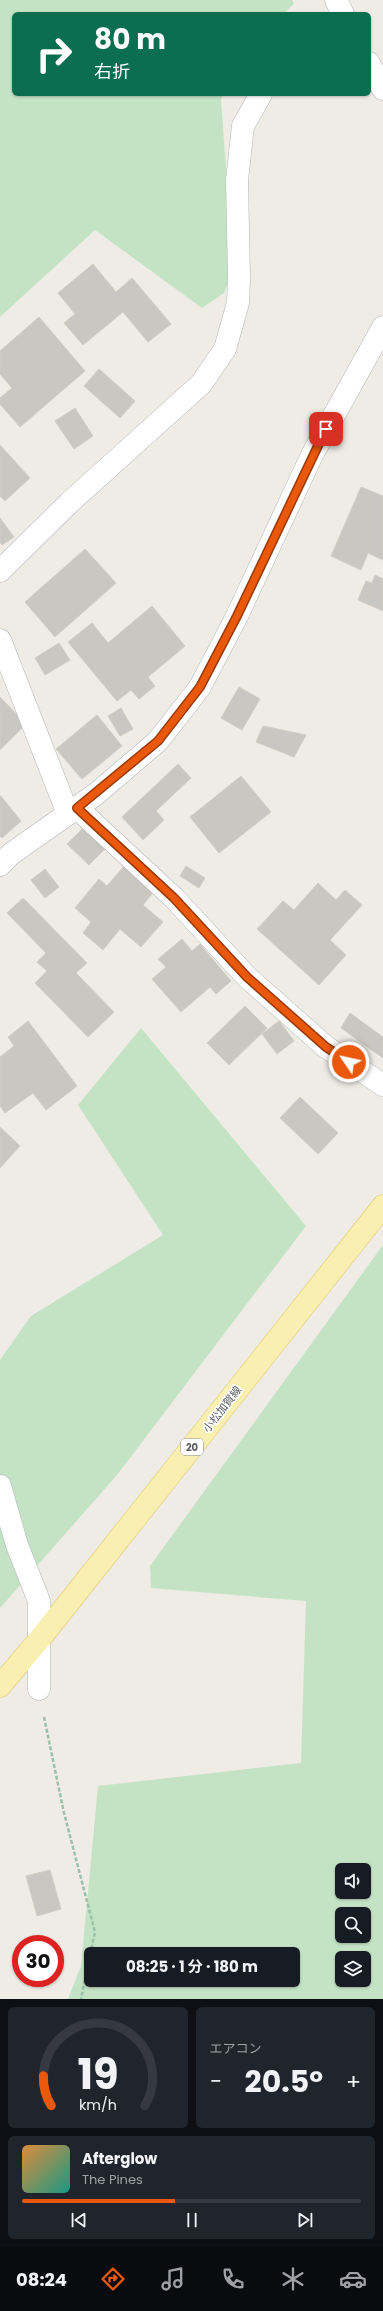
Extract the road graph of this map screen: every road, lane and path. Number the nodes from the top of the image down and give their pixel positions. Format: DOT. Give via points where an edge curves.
graph roads {
  1 [pos="371,67"];
  2 [pos="383,89"];
  3 [pos="260,96"];
  4 [pos="383,327"];
  5 [pos="0,571"];
  6 [pos="0,640"];
  7 [pos="72,811"];
  8 [pos="0,865"];
  9 [pos="383,1085"];
  10 [pos="383,1206"];
  11 [pos="0,1486"];
  12 [pos="39,1640"];
  13 [pos="0,1686"];
  14 [pos="39,1689"];
  15 [pos="81,1999"];
  1 -- 2 [label="street"];
  3 -- 5 [label="street" via="243,126 237,180 238,303 224,349 201,384 69,503"];
  4 -- 7 [label="street" via="312,455 237,616 200,687 158,741"];
  6 -- 7 [label="street"];
  7 -- 8 [label="street" via="11,854"];
  7 -- 9 [label="street" via="174,898 247,977 326,1047"];
  10 -- 12 [label="main road, 小松加賀線 / 20"];
  11 -- 12 [label="street" via="17,1545 39,1601"];
  12 -- 13 [label="main road, 小松加賀線 / 20"];
  12 -- 14 [label="street"];
  14 -- 15 [label="path" via="64,1813 95,1932"];
}
